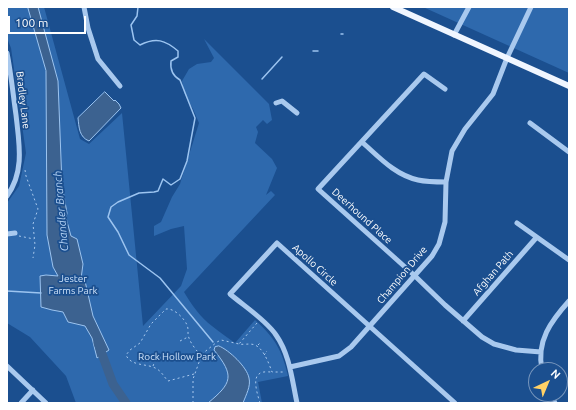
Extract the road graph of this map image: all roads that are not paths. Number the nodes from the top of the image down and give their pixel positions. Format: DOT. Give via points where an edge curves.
graph roads {
  1 [pos="84,7"];
  2 [pos="393,7"];
  3 [pos="469,7"];
  4 [pos="532,7"];
  5 [pos="454,35"];
  6 [pos="7,53"];
  7 [pos="507,58"];
  8 [pos="120,86"];
  9 [pos="569,86"];
  10 [pos="445,89"];
  11 [pos="276,103"];
  12 [pos="296,113"];
  13 [pos="530,123"];
  14 [pos="362,142"];
  15 [pos="569,152"];
  16 [pos="446,182"];
  17 [pos="7,196"];
  18 [pos="517,223"];
  19 [pos="7,234"];
  20 [pos="17,235"];
  21 [pos="536,238"];
  22 [pos="569,260"];
  23 [pos="415,276"];
  24 [pos="569,301"];
  25 [pos="463,321"];
  26 [pos="370,327"];
  27 [pos="541,352"];
  28 [pos="540,362"];
  29 [pos="7,366"];
  30 [pos="290,367"];
  31 [pos="33,390"];
  32 [pos="21,403"];
  33 [pos="46,403"];
  34 [pos="297,403"];
  35 [pos="455,403"];
  1 -- 8 [label="street" via="98,59"];
  2 -- 5 [label="main road"];
  3 -- 5 [label="street"];
  4 -- 7 [label="street, Champion Drive"];
  5 -- 7 [label="main road"];
  6 -- 17 [label="street, Bradley Lane" via="20,146 17,177"];
  7 -- 9 [label="main road"];
  7 -- 16 [label="street, Champion Drive" via="493,94 465,129 452,151"];
  10 -- 14 [label="street, Deerhound Place" via="424,74"];
  11 -- 12 [label="street" via="282,101"];
  13 -- 15 [label="street"];
  14 -- 16 [label="street" via="400,173 418,180"];
  14 -- 23 [label="street, Deerhound Place" via="318,189"];
  16 -- 23 [label="street, Champion Drive" via="443,232 432,256"];
  18 -- 21 [label="street"];
  19 -- 20 [label="street"];
  21 -- 22 [label="street"];
  21 -- 25 [label="street, Afghan Path"];
  23 -- 25 [label="street, Deerhound Place"];
  23 -- 26 [label="street, Champion Drive"];
  24 -- 27 [label="street" via="549,327"];
  25 -- 27 [label="street, Deerhound Place" via="494,344 516,350"];
  26 -- 30 [label="street, Champion Drive" via="339,356"];
  26 -- 30 [label="street, Apollo Circle" via="278,244 230,294 276,334 284,347"];
  26 -- 35 [label="street, Apollo Circle"];
  27 -- 28 [label="street"];
  29 -- 31 [label="street"];
  30 -- 34 [label="street, Apollo Circle"];
  31 -- 32 [label="street"];
  31 -- 33 [label="street"];
}
